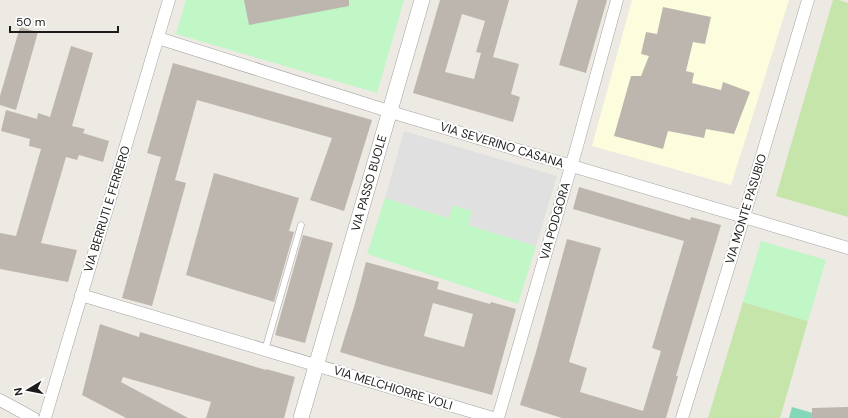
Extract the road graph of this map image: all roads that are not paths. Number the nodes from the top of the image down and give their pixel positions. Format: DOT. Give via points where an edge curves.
graph roads {
  1 [pos="169,0"];
  2 [pos="422,0"];
  3 [pos="617,0"];
  4 [pos="808,0"];
  5 [pos="158,38"];
  6 [pos="390,112"];
  7 [pos="571,166"];
  8 [pos="744,216"];
  9 [pos="301,224"];
  10 [pos="848,248"];
  11 [pos="81,295"];
  12 [pos="265,350"];
  13 [pos="316,365"];
  14 [pos="0,400"];
  15 [pos="33,418"];
  16 [pos="45,418"];
  17 [pos="301,418"];
  18 [pos="493,418"];
  19 [pos="498,418"];
  20 [pos="682,418"];
  1 -- 5 [label="street, VIA BERRUTI E FERRERO"];
  2 -- 6 [label="street, VIA PASSO BUOLE"];
  3 -- 7 [label="street, VIA PODGORA"];
  4 -- 8 [label="street, VIA MONTE PASUBIO"];
  5 -- 6 [label="street, VIA SEVERINO CASANA"];
  5 -- 11 [label="street, VIA BERRUTI E FERRERO"];
  6 -- 7 [label="street, VIA SEVERINO CASANA"];
  6 -- 13 [label="street, VIA PASSO BUOLE"];
  7 -- 8 [label="street, VIA SEVERINO CASANA"];
  7 -- 19 [label="street, VIA PODGORA"];
  8 -- 10 [label="street, VIA SEVERINO CASANA"];
  8 -- 20 [label="street, VIA MONTE PASUBIO"];
  9 -- 12 [label="lane"];
  11 -- 12 [label="street"];
  11 -- 16 [label="street, VIA BERRUTI E FERRERO"];
  12 -- 13 [label="street"];
  13 -- 17 [label="street, VIA PASSO BUOLE"];
  13 -- 18 [label="street, VIA MELCHIORRE VOLI"];
  14 -- 15 [label="street"];
}
